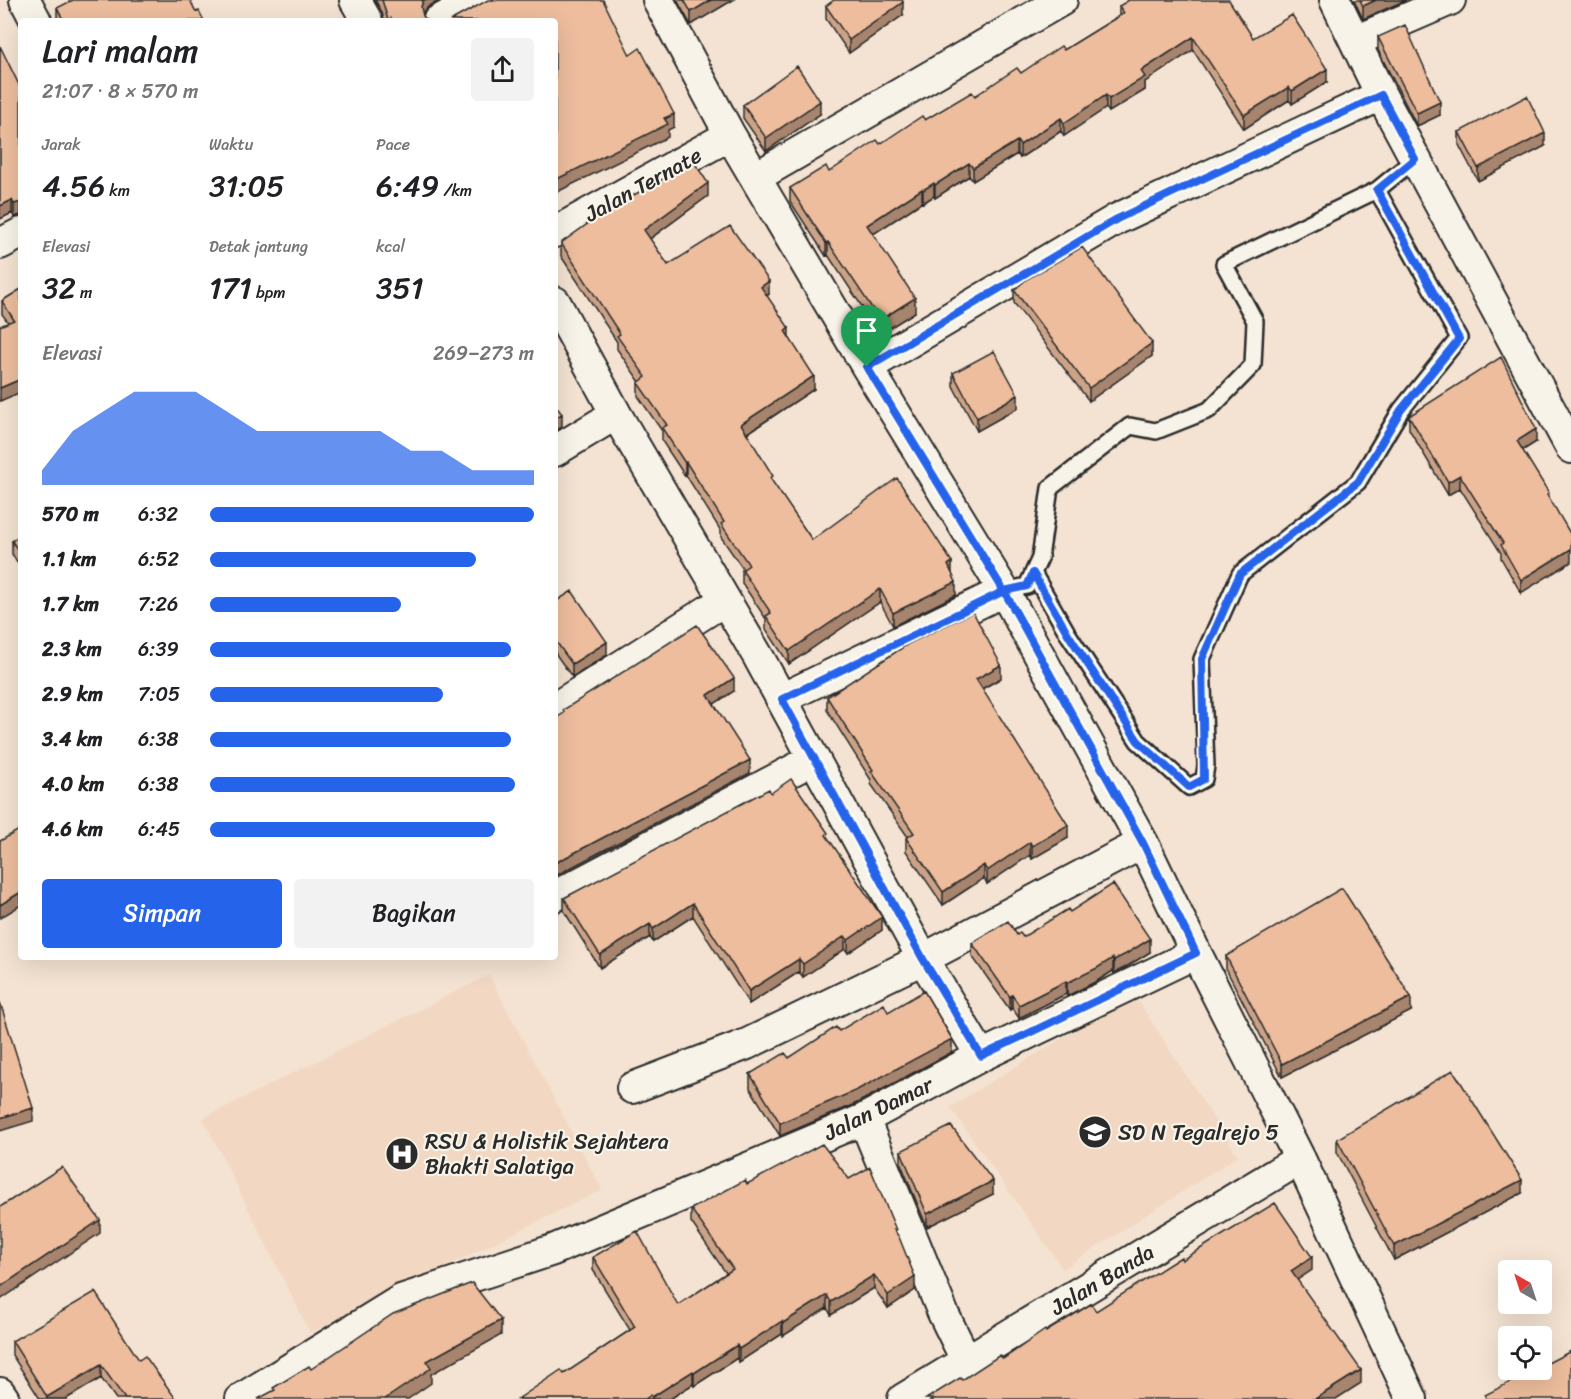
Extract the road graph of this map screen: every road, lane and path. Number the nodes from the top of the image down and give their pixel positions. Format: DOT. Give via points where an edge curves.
graph roads {
  1 [pos="25,0"];
  2 [pos="355,0"];
  3 [pos="477,0"];
  4 [pos="658,0"];
  5 [pos="1062,0"];
  6 [pos="1335,0"];
  7 [pos="1450,0"];
  8 [pos="34,18"];
  9 [pos="365,18"];
  10 [pos="444,18"];
  11 [pos="1355,41"];
  12 [pos="1381,95"];
  13 [pos="730,135"];
  14 [pos="1415,159"];
  15 [pos="756,177"];
  16 [pos="1377,190"];
  17 [pos="558,230"];
  18 [pos="18,235"];
  19 [pos="0,244"];
  20 [pos="558,308"];
  21 [pos="867,367"];
  22 [pos="616,414"];
  23 [pos="1571,448"];
  24 [pos="558,449"];
  25 [pos="1033,573"];
  26 [pos="1004,591"];
  27 [pos="725,600"];
  28 [pos="782,699"];
  29 [pos="558,706"];
  30 [pos="814,759"];
  31 [pos="1143,843"];
  32 [pos="558,894"];
  33 [pos="1196,953"];
  34 [pos="923,959"];
  35 [pos="981,1056"];
  36 [pos="632,1088"];
  37 [pos="864,1119"];
  38 [pos="1300,1158"];
  39 [pos="966,1360"];
  40 [pos="0,1393"];
  41 [pos="4,1399"];
  42 [pos="241,1399"];
  43 [pos="903,1399"];
  44 [pos="1412,1399"];
  1 -- 8 [label="street"];
  2 -- 9 [label="street"];
  3 -- 10 [label="street"];
  4 -- 13 [label="street"];
  5 -- 15 [label="street"];
  6 -- 11 [label="street"];
  7 -- 11 [label="street"];
  11 -- 12 [label="street"];
  12 -- 14 [label="street"];
  12 -- 21 [label="street" via="1117,219"];
  13 -- 15 [label="street"];
  13 -- 17 [label="street, Jalan Ternate"];
  14 -- 16 [label="lane"];
  14 -- 23 [label="street"];
  15 -- 21 [label="street"];
  16 -- 25 [label="lane" via="1224,264 1255,321 1253,365 1209,410 1156,431 1130,426 1050,488 1040,558"];
  16 -- 25 [label="lane" via="1459,339 1401,410 1358,482 1240,574 1202,659 1204,779 1189,787 1138,741"];
  18 -- 19 [label="street"];
  20 -- 22 [label="street"];
  21 -- 26 [label="street"];
  22 -- 24 [label="street"];
  22 -- 27 [label="street"];
  25 -- 26 [label="lane" via="1027,586"];
  26 -- 28 [label="street"];
  26 -- 31 [label="street"];
  27 -- 28 [label="street"];
  27 -- 29 [label="street"];
  28 -- 30 [label="street"];
  30 -- 32 [label="street"];
  30 -- 34 [label="street"];
  31 -- 33 [label="street"];
  31 -- 34 [label="street"];
  33 -- 35 [label="street, Jalan Damar"];
  33 -- 38 [label="street"];
  34 -- 35 [label="street"];
  34 -- 36 [label="street" via="747,1044"];
  35 -- 37 [label="street, Jalan Damar"];
  37 -- 39 [label="street"];
  37 -- 42 [label="street, Jalan Damar" via="554,1250 401,1300"];
  38 -- 39 [label="street, Jalan Banda"];
  38 -- 44 [label="street"];
  39 -- 43 [label="street, Jalan Banda"];
  40 -- 41 [label="street"];
}
